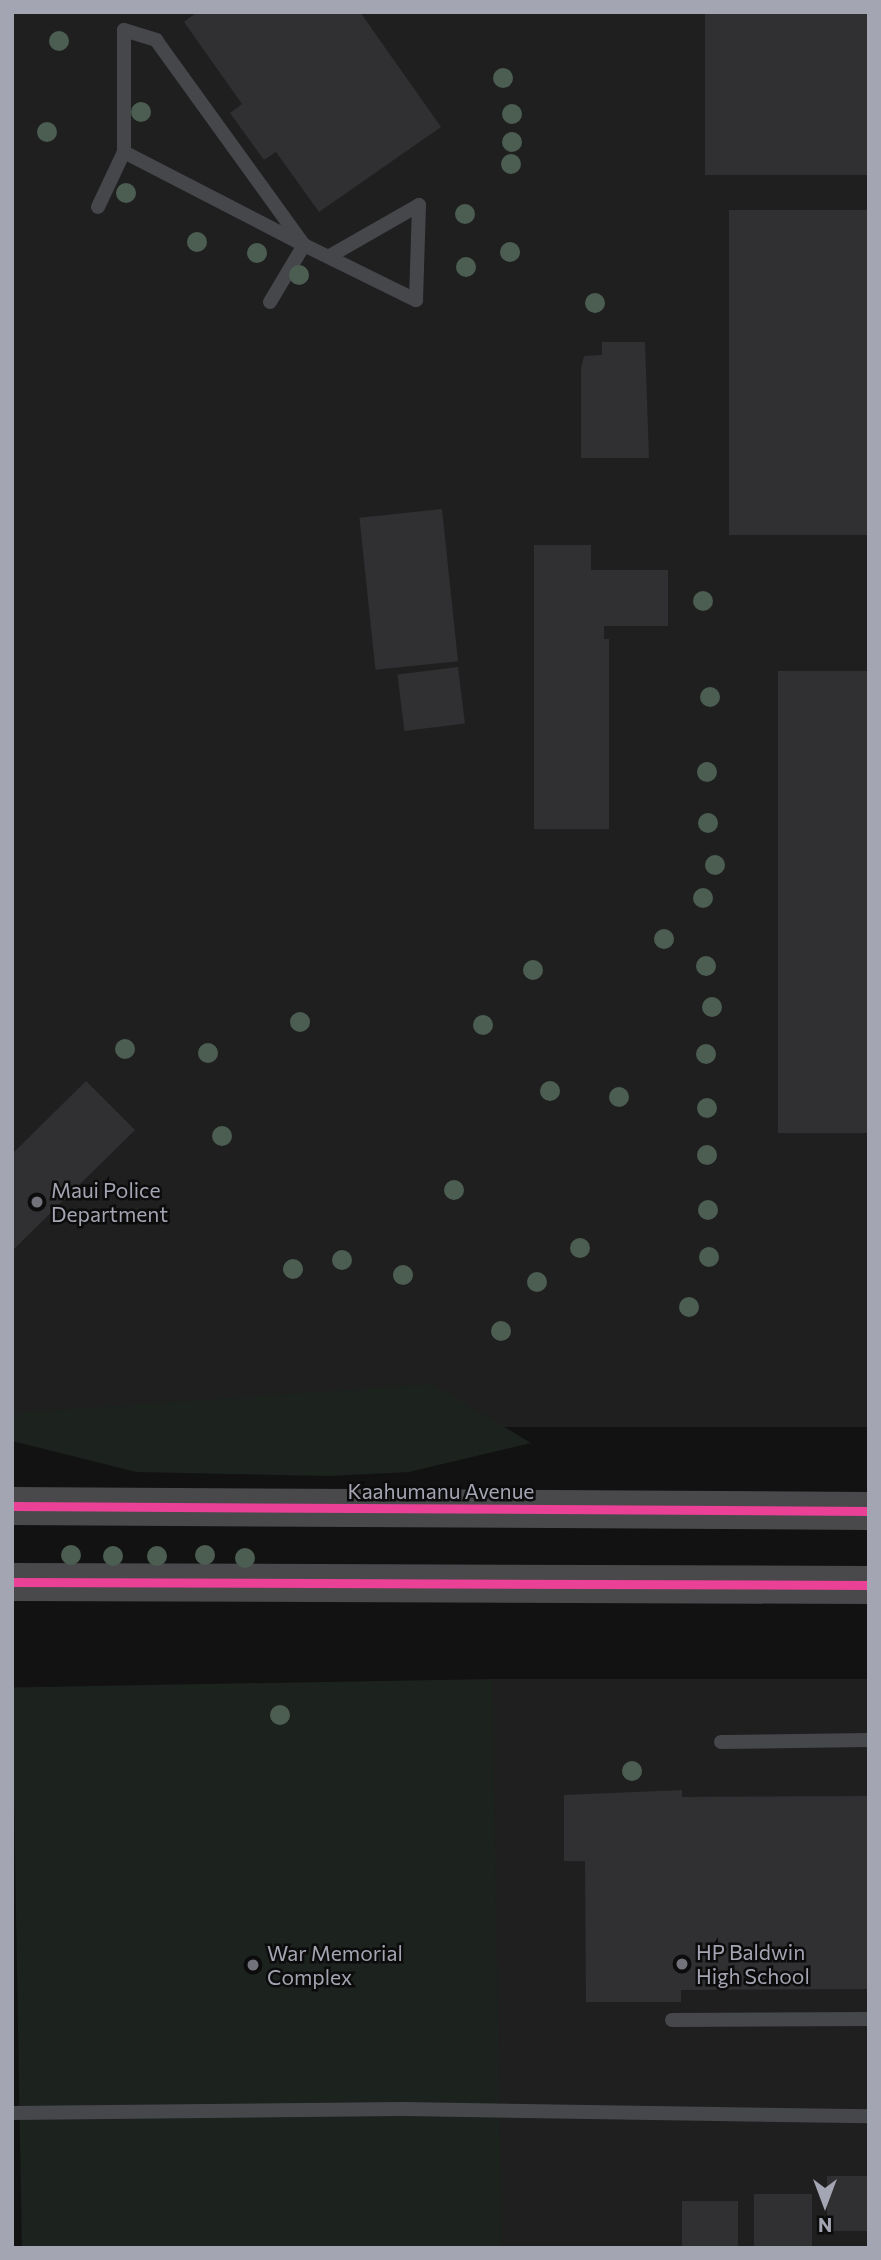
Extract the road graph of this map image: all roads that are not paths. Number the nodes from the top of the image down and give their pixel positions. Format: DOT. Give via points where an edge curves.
graph roads {
  1 [pos="124,152"];
  2 [pos="98,207"];
  3 [pos="304,245"];
  4 [pos="330,256"];
  5 [pos="270,302"];
  6 [pos="12,1506"];
  7 [pos="869,1511"];
  8 [pos="12,1582"];
  9 [pos="869,1586"];
  10 [pos="869,1740"];
  11 [pos="721,1742"];
  12 [pos="869,2019"];
  13 [pos="672,2020"];
  14 [pos="12,2113"];
  15 [pos="869,2116"];
  1 -- 2 [label="lane"];
  1 -- 3 [label="lane"];
  1 -- 3 [label="lane" via="124,30 156,40"];
  3 -- 4 [label="lane"];
  3 -- 5 [label="lane"];
  4 -- 4 [label="lane" via="416,299 419,205 341,250"];
  6 -- 7 [label="main road, Kaahumanu Avenue"];
  8 -- 9 [label="main road"];
  10 -- 11 [label="lane"];
  12 -- 13 [label="lane"];
  14 -- 15 [label="lane" via="403,2109"];
}
